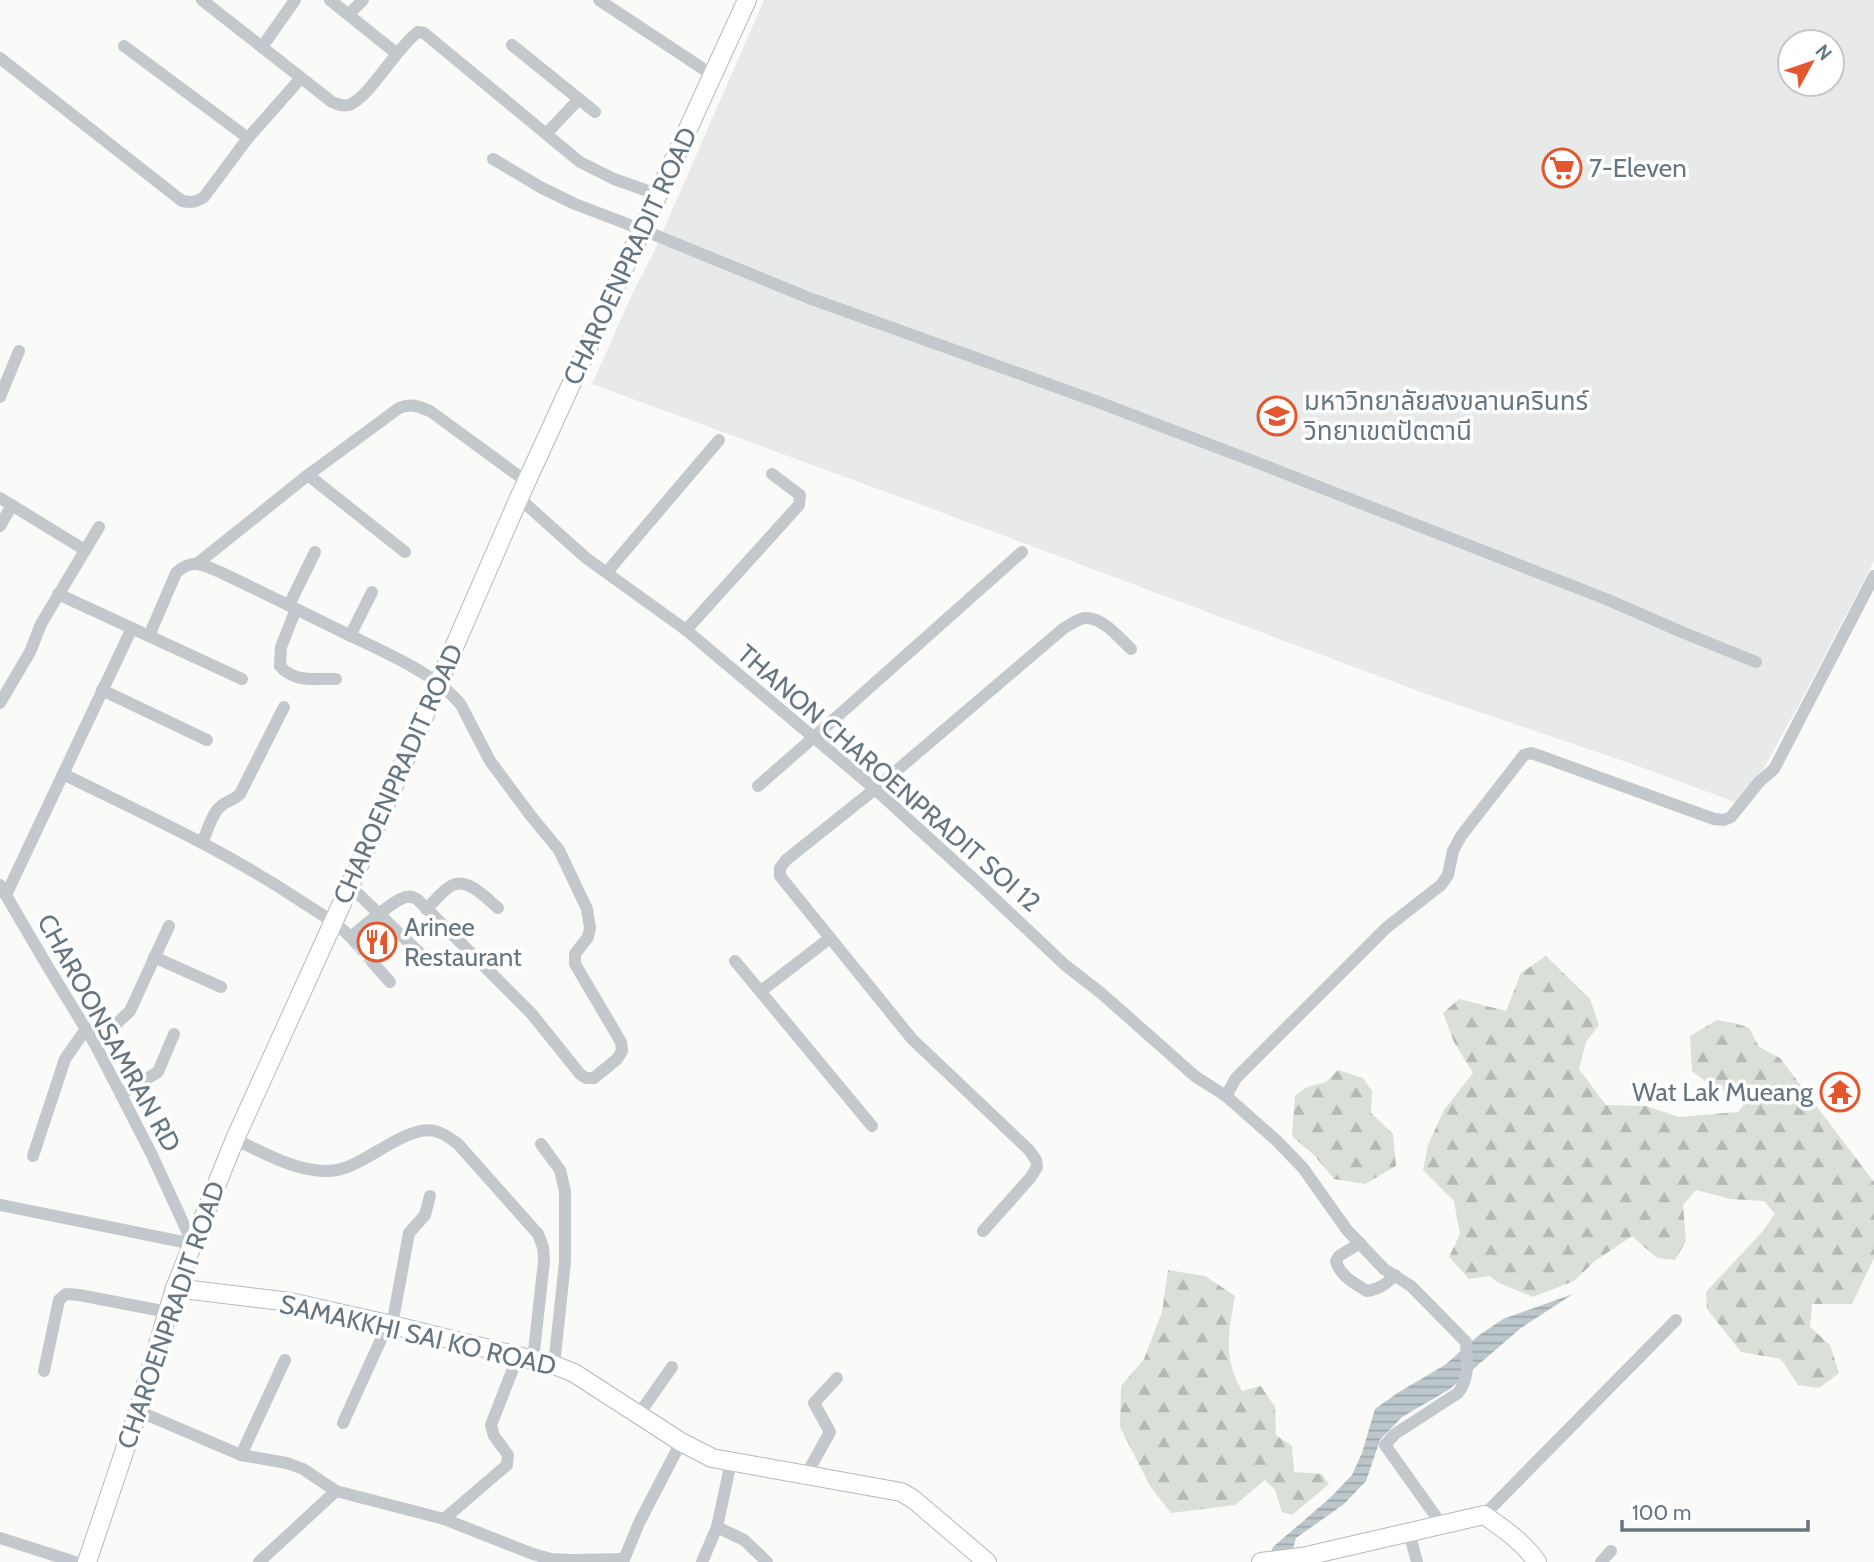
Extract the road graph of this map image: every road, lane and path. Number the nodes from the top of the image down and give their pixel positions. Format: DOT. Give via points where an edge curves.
graph roads {
  1 [pos="202,0"];
  2 [pos="295,0"];
  3 [pos="330,0"];
  4 [pos="363,0"];
  5 [pos="599,0"];
  6 [pos="747,0"];
  7 [pos="349,14"];
  8 [pos="512,45"];
  9 [pos="124,46"];
  10 [pos="262,47"];
  11 [pos="396,53"];
  12 [pos="0,58"];
  13 [pos="714,76"];
  14 [pos="301,78"];
  15 [pos="579,99"];
  16 [pos="595,112"];
  17 [pos="546,134"];
  18 [pos="248,138"];
  19 [pos="493,159"];
  20 [pos="659,195"];
  21 [pos="643,230"];
  22 [pos="19,351"];
  23 [pos="0,397"];
  24 [pos="719,440"];
  25 [pos="772,474"];
  26 [pos="308,475"];
  27 [pos="523,490"];
  28 [pos="0,498"];
  29 [pos="12,505"];
  30 [pos="0,526"];
  31 [pos="99,527"];
  32 [pos="85,550"];
  33 [pos="315,552"];
  34 [pos="405,552"];
  35 [pos="1022,552"];
  36 [pos="198,563"];
  37 [pos="607,572"];
  38 [pos="1874,576"];
  39 [pos="372,592"];
  40 [pos="58,594"];
  41 [pos="293,607"];
  42 [pos="132,628"];
  43 [pos="686,630"];
  44 [pos="149,636"];
  45 [pos="351,636"];
  46 [pos="1131,649"];
  47 [pos="1756,662"];
  48 [pos="242,679"];
  49 [pos="336,679"];
  50 [pos="438,684"];
  51 [pos="103,690"];
  52 [pos="0,703"];
  53 [pos="284,707"];
  54 [pos="813,738"];
  55 [pos="207,740"];
  56 [pos="63,774"];
  57 [pos="758,786"];
  58 [pos="875,789"];
  59 [pos="202,842"];
  60 [pos="350,886"];
  61 [pos="3,890"];
  62 [pos="498,908"];
  63 [pos="426,909"];
  64 [pos="379,914"];
  65 [pos="334,921"];
  66 [pos="169,926"];
  67 [pos="830,938"];
  68 [pos="154,957"];
  69 [pos="426,959"];
  70 [pos="736,961"];
  71 [pos="373,963"];
  72 [pos="390,982"];
  73 [pos="221,987"];
  74 [pos="761,991"];
  75 [pos="86,1029"];
  76 [pos="174,1034"];
  77 [pos="95,1044"];
  78 [pos="121,1094"];
  79 [pos="1226,1096"];
  80 [pos="872,1126"];
  81 [pos="235,1139"];
  82 [pos="541,1144"];
  83 [pos="33,1156"];
  84 [pos="430,1196"];
  85 [pos="0,1205"];
  86 [pos="983,1231"];
  87 [pos="1360,1243"];
  88 [pos="193,1244"];
  89 [pos="1395,1275"];
  90 [pos="175,1288"];
  91 [pos="168,1312"];
  92 [pos="1676,1320"];
  93 [pos="390,1325"];
  94 [pos="525,1358"];
  95 [pos="285,1360"];
  96 [pos="554,1365"];
  97 [pos="672,1367"];
  98 [pos="44,1371"];
  99 [pos="837,1378"];
  100 [pos="138,1411"];
  101 [pos="639,1414"];
  102 [pos="343,1423"];
  103 [pos="681,1442"];
  104 [pos="241,1455"];
  105 [pos="731,1462"];
  106 [pos="806,1475"];
  107 [pos="336,1492"];
  108 [pos="1484,1515"];
  109 [pos="444,1519"];
  110 [pos="1442,1525"];
  111 [pos="717,1527"];
  112 [pos="1409,1532"];
  113 [pos="0,1538"];
  114 [pos="1611,1551"];
  115 [pos="265,1560"];
  116 [pos="623,1561"];
  117 [pos="75,1562"];
  118 [pos="87,1562"];
  119 [pos="702,1562"];
  120 [pos="767,1562"];
  121 [pos="987,1562"];
  122 [pos="1261,1562"];
  123 [pos="1417,1562"];
  124 [pos="1537,1562"];
  125 [pos="1601,1562"];
  1 -- 10 [label="street"];
  2 -- 10 [label="street"];
  3 -- 7 [label="street"];
  4 -- 7 [label="street"];
  5 -- 13 [label="street"];
  6 -- 13 [label="main road, CHAROENPRADIT ROAD"];
  7 -- 11 [label="street"];
  8 -- 15 [label="street"];
  9 -- 18 [label="street"];
  10 -- 14 [label="street"];
  11 -- 14 [label="street" via="350,105 332,102"];
  11 -- 17 [label="street" via="418,32 424,33"];
  12 -- 18 [label="street" via="183,201 204,197"];
  13 -- 20 [label="main road, CHAROENPRADIT ROAD"];
  14 -- 18 [label="street"];
  15 -- 16 [label="street"];
  15 -- 17 [label="street"];
  17 -- 20 [label="street" via="580,162"];
  19 -- 21 [label="street" via="575,204"];
  20 -- 21 [label="main road, CHAROENPRADIT ROAD"];
  21 -- 27 [label="main road, CHAROENPRADIT ROAD"];
  21 -- 47 [label="street" via="809,298 1329,490"];
  22 -- 23 [label="street"];
  24 -- 37 [label="street"];
  25 -- 43 [label="street" via="800,495 799,505"];
  26 -- 27 [label="street, THANON CHAROENPRADIT SOI 12" via="399,408 416,405 430,411"];
  26 -- 34 [label="street"];
  26 -- 36 [label="street, THANON CHAROENPRADIT SOI 12"];
  27 -- 37 [label="street, THANON CHAROENPRADIT SOI 12" via="586,558"];
  27 -- 50 [label="main road, CHAROENPRADIT ROAD"];
  28 -- 29 [label="street"];
  29 -- 30 [label="street"];
  29 -- 32 [label="street"];
  31 -- 32 [label="street"];
  32 -- 40 [label="street"];
  33 -- 41 [label="street"];
  35 -- 54 [label="street"];
  36 -- 41 [label="street"];
  36 -- 44 [label="street, THANON CHAROENPRADIT SOI 12" via="176,573"];
  37 -- 43 [label="street, THANON CHAROENPRADIT SOI 12"];
  38 -- 79 [label="street" via="1774,769 1731,817 1714,819 1540,756 1524,755 1461,836 1441,885 1386,928 1236,1078"];
  39 -- 45 [label="street"];
  40 -- 42 [label="street"];
  40 -- 52 [label="street"];
  41 -- 45 [label="street"];
  41 -- 49 [label="street" via="280,666 295,678"];
  42 -- 44 [label="street"];
  42 -- 51 [label="street"];
  43 -- 54 [label="street, THANON CHAROENPRADIT SOI 12"];
  44 -- 48 [label="street"];
  45 -- 50 [label="street"];
  46 -- 58 [label="street" via="1108,627 1086,618 1078,620"];
  50 -- 60 [label="main road, CHAROENPRADIT ROAD"];
  50 -- 63 [label="street" via="461,705 490,761 559,850 587,909 590,928 575,954 575,964 621,1042 617,1059 594,1078 580,1074 531,1013"];
  51 -- 55 [label="street"];
  51 -- 56 [label="street"];
  53 -- 59 [label="street" via="240,794 221,805"];
  54 -- 57 [label="street"];
  54 -- 58 [label="street, THANON CHAROENPRADIT SOI 12"];
  56 -- 59 [label="street"];
  56 -- 61 [label="street"];
  58 -- 67 [label="street" via="780,868 779,876"];
  58 -- 79 [label="street, THANON CHAROENPRADIT SOI 12" via="1065,965 1196,1077"];
  59 -- 65 [label="street"];
  60 -- 64 [label="street"];
  60 -- 65 [label="main road, CHAROENPRADIT ROAD"];
  61 -- 75 [label="street, CHAROONSAMRAN RD"];
  62 -- 63 [label="street" via="460,883 452,884"];
  63 -- 64 [label="street" via="410,896"];
  64 -- 65 [label="street" via="353,940"];
  64 -- 69 [label="street"];
  65 -- 81 [label="main road, CHAROENPRADIT ROAD"];
  66 -- 68 [label="street"];
  67 -- 74 [label="street"];
  67 -- 86 [label="street" via="912,1039 1036,1160 1031,1177"];
  68 -- 73 [label="street"];
  68 -- 77 [label="street" via="130,1011"];
  70 -- 74 [label="street"];
  71 -- 72 [label="street"];
  74 -- 80 [label="street"];
  75 -- 77 [label="street, CHAROONSAMRAN RD"];
  75 -- 83 [label="street" via="65,1059"];
  76 -- 78 [label="street" via="158,1072"];
  77 -- 78 [label="street, CHAROONSAMRAN RD"];
  78 -- 88 [label="street, CHAROONSAMRAN RD"];
  79 -- 87 [label="street, THANON CHAROENPRADIT SOI 12" via="1303,1168"];
  81 -- 88 [label="main road, CHAROENPRADIT ROAD"];
  81 -- 94 [label="street" via="313,1170 337,1170 414,1132 433,1130 458,1144 538,1234 543,1247"];
  82 -- 96 [label="street" via="560,1170 565,1191 565,1262"];
  84 -- 93 [label="street" via="425,1215 409,1233"];
  85 -- 88 [label="street"];
  87 -- 89 [label="street, THANON CHAROENPRADIT SOI 12"];
  87 -- 89 [label="street" via="1339,1256 1338,1269 1367,1291 1385,1285"];
  88 -- 90 [label="main road, CHAROENPRADIT ROAD"];
  89 -- 110 [label="street, THANON CHAROENPRADIT SOI 12" via="1466,1342 1464,1387 1395,1434 1385,1446"];
  90 -- 91 [label="main road, CHAROENPRADIT ROAD"];
  90 -- 93 [label="main road, SAMAKKHI SAI KO ROAD" via="290,1302"];
  91 -- 98 [label="street" via="66,1294 58,1300"];
  91 -- 100 [label="main road, CHAROENPRADIT ROAD"];
  92 -- 108 [label="street"];
  93 -- 94 [label="main road, SAMAKKHI SAI KO ROAD"];
  93 -- 102 [label="street"];
  94 -- 96 [label="main road, SAMAKKHI SAI KO ROAD"];
  94 -- 109 [label="street" via="491,1425 508,1455 507,1465"];
  95 -- 104 [label="street"];
  96 -- 101 [label="main road, SAMAKKHI SAI KO ROAD"];
  97 -- 101 [label="street"];
  99 -- 106 [label="street" via="814,1403 830,1432"];
  100 -- 104 [label="street"];
  100 -- 118 [label="main road, CHAROENPRADIT ROAD"];
  101 -- 103 [label="main road, SAMAKKHI SAI KO ROAD"];
  103 -- 105 [label="main road, SAMAKKHI SAI KO ROAD"];
  103 -- 116 [label="street"];
  104 -- 107 [label="street" via="303,1469"];
  105 -- 106 [label="main road, SAMAKKHI SAI KO ROAD"];
  105 -- 111 [label="street"];
  106 -- 121 [label="main road, SAMAKKHI SAI KO ROAD" via="901,1492"];
  107 -- 109 [label="street"];
  107 -- 115 [label="street"];
  108 -- 110 [label="main road"];
  108 -- 124 [label="main road" via="1526,1547"];
  109 -- 116 [label="street" via="533,1555"];
  110 -- 112 [label="main road"];
  111 -- 119 [label="street"];
  111 -- 120 [label="street" via="744,1540"];
  112 -- 122 [label="main road"];
  112 -- 123 [label="street"];
  113 -- 117 [label="street"];
  114 -- 125 [label="street"];
}
